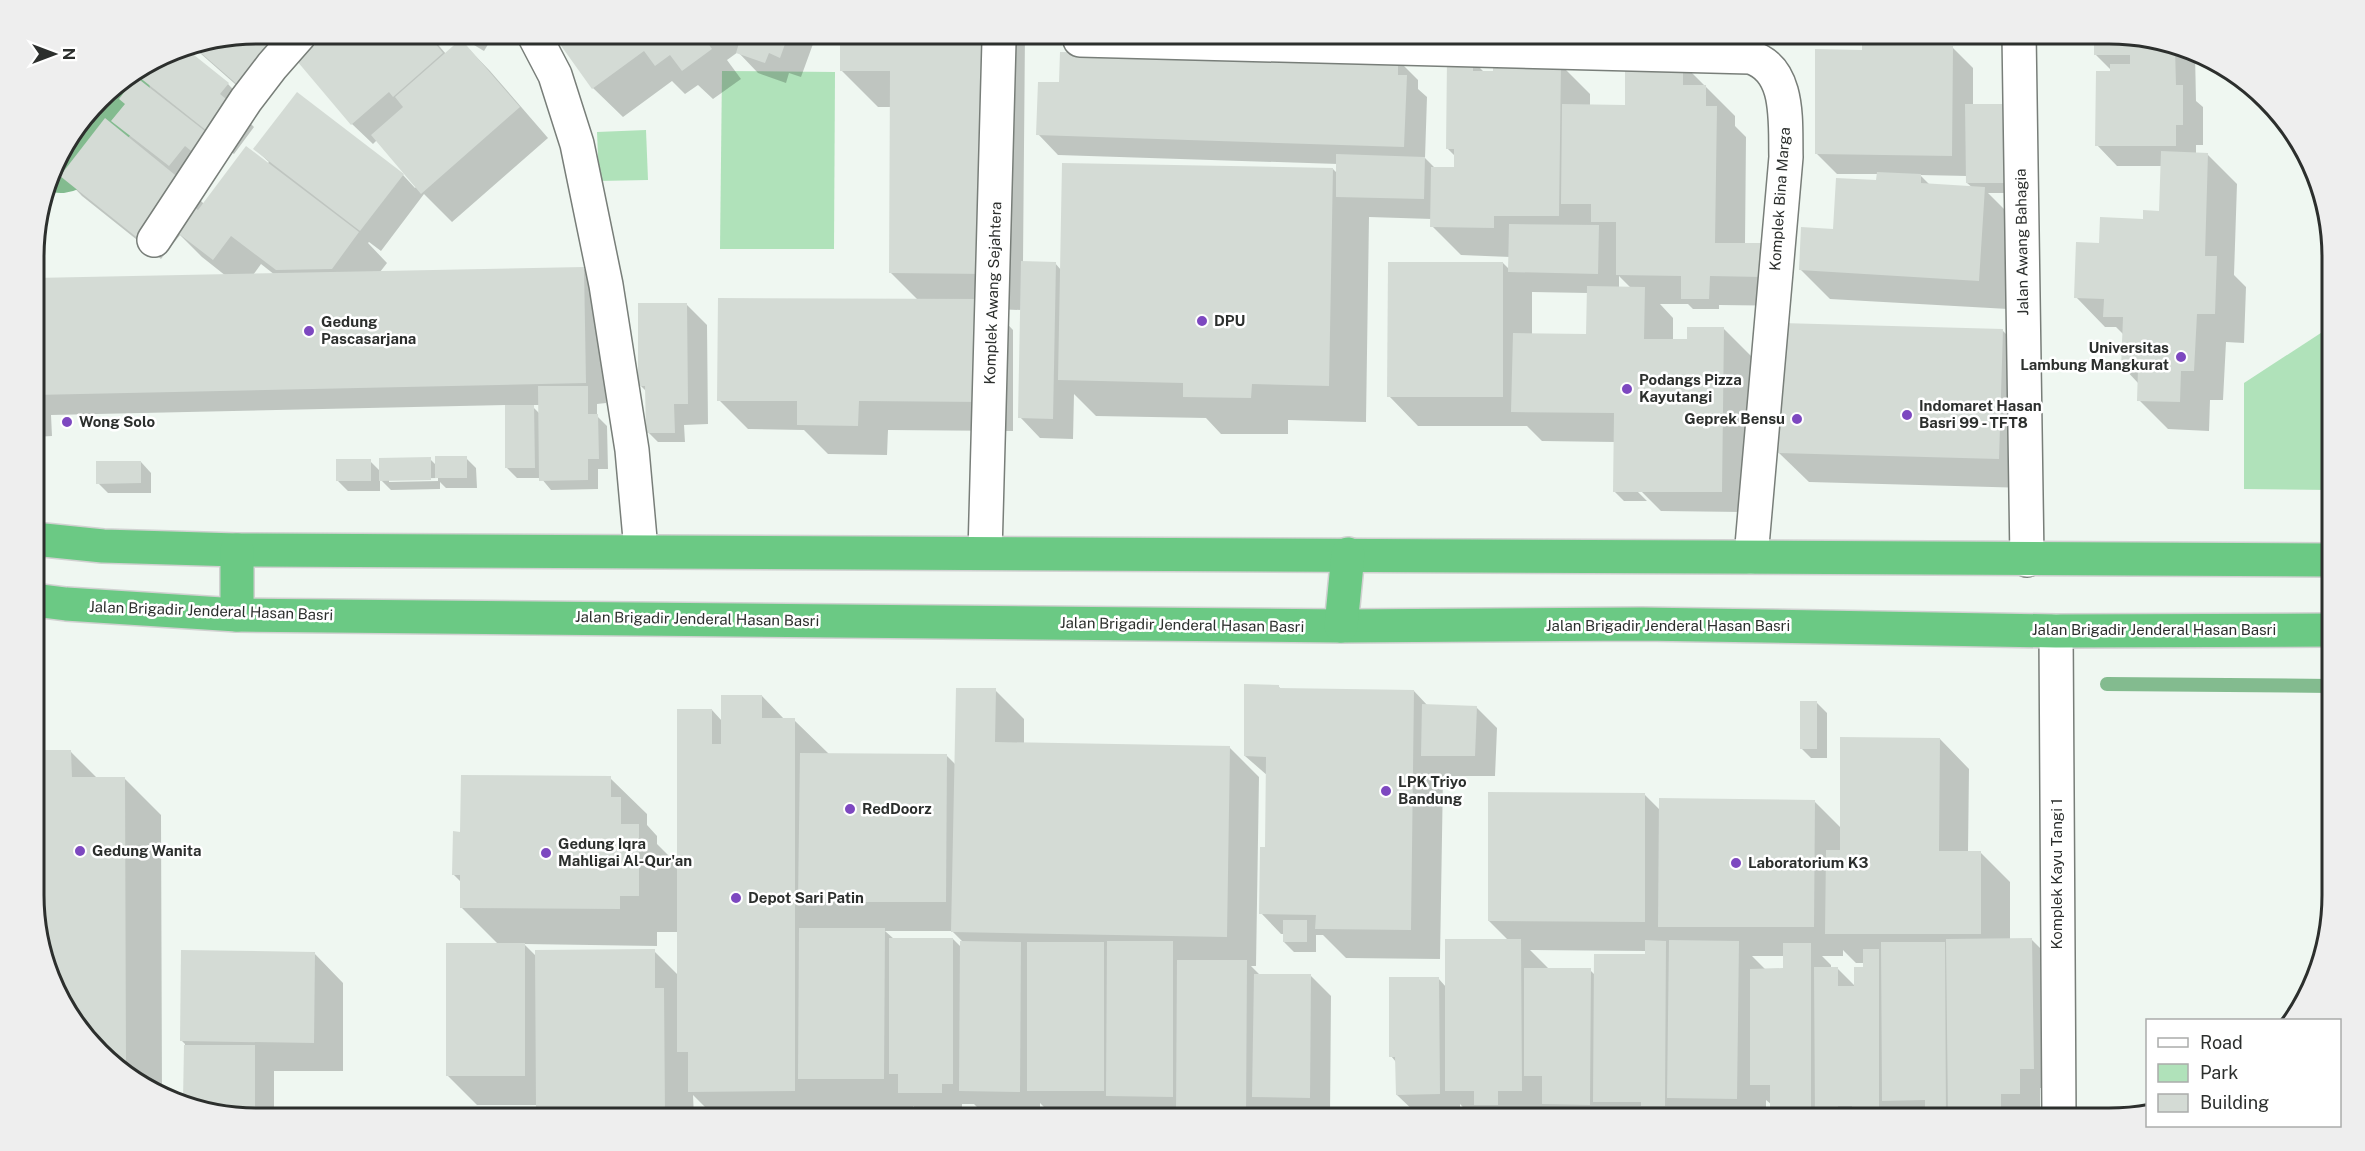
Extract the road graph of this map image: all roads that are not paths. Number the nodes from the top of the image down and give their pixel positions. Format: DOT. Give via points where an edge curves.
graph roads {
  1 [pos="291,44"];
  2 [pos="539,44"];
  3 [pos="999,44"];
  4 [pos="1238,44"];
  5 [pos="2019,44"];
  6 [pos="154,240"];
  7 [pos="44,540"];
  8 [pos="237,550"];
  9 [pos="641,550"];
  10 [pos="985,554"];
  11 [pos="1348,554"];
  12 [pos="1751,557"];
  13 [pos="2027,560"];
  14 [pos="2322,560"];
  15 [pos="44,601"];
  16 [pos="237,615"];
  17 [pos="1341,626"];
  18 [pos="2322,630"];
  19 [pos="2056,631"];
  20 [pos="2058,1108"];
  1 -- 6 [label="street" via="246,100"];
  2 -- 9 [label="street" via="555,75 578,144 606,285 632,450"];
  3 -- 10 [label="street, Komplek Awang Sejahtera"];
  4 -- 12 [label="street, Komplek Bina Marga" via="1761,60 1777,81 1785,104 1786,157"];
  5 -- 13 [label="street, Jalan Awang Bahagia"];
  7 -- 8 [label="highway"];
  8 -- 9 [label="highway"];
  8 -- 16 [label="highway"];
  9 -- 10 [label="highway"];
  10 -- 11 [label="highway"];
  11 -- 12 [label="highway"];
  11 -- 17 [label="highway"];
  12 -- 13 [label="highway"];
  13 -- 14 [label="highway"];
  15 -- 16 [label="highway, Jalan Brigadir Jenderal Hasan Basri"];
  16 -- 17 [label="highway, Jalan Brigadir Jenderal Hasan Basri"];
  17 -- 19 [label="highway, Jalan Brigadir Jenderal Hasan Basri" via="1642,624"];
  18 -- 19 [label="highway, Jalan Brigadir Jenderal Hasan Basri"];
  19 -- 20 [label="street, Komplek Kayu Tangi 1"];
}
